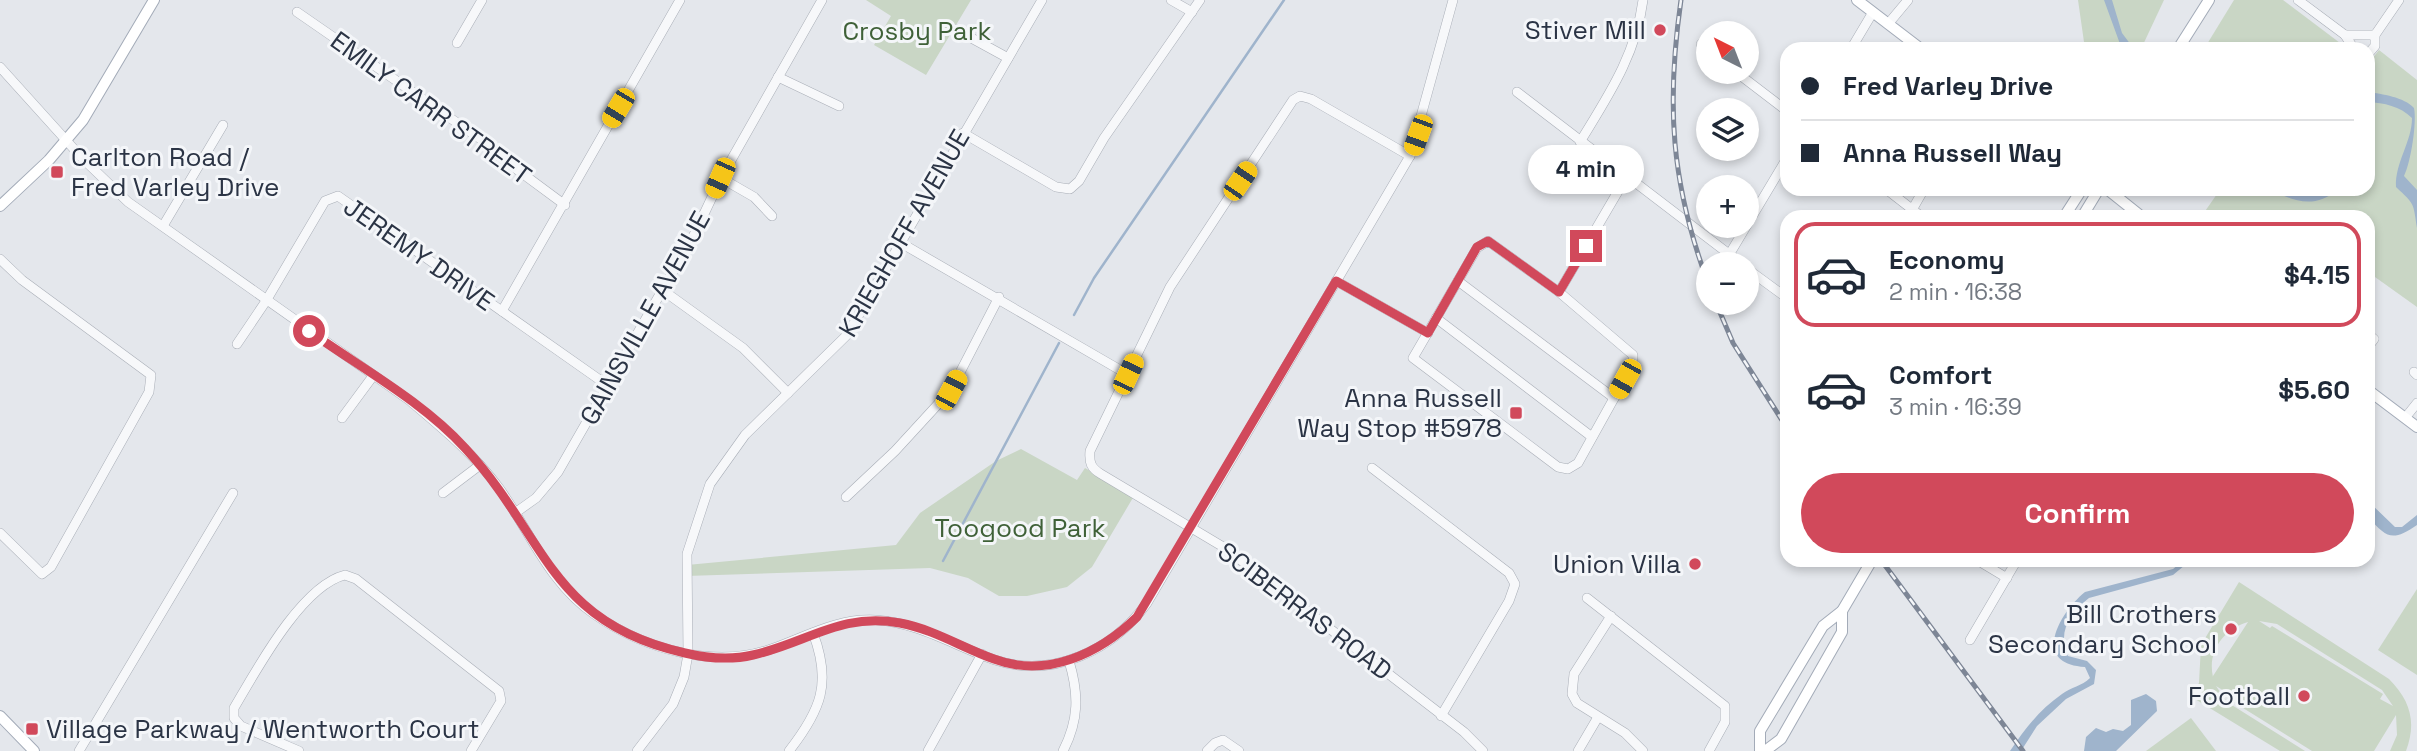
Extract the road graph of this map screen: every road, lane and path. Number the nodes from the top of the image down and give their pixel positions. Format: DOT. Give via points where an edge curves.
graph roads {
  1 [pos="154,0"];
  2 [pos="482,0"];
  3 [pos="680,0"];
  4 [pos="822,0"];
  5 [pos="1042,0"];
  6 [pos="1171,0"];
  7 [pos="1200,0"];
  8 [pos="1643,0"];
  9 [pos="1857,0"];
  10 [pos="1908,0"];
  11 [pos="2209,0"];
  12 [pos="2298,0"];
  13 [pos="2399,0"];
  14 [pos="1450,1"];
  15 [pos="297,12"];
  16 [pos="1192,12"];
  17 [pos="1873,12"];
  18 [pos="1888,24"];
  19 [pos="955,29"];
  20 [pos="2345,35"];
  21 [pos="2375,35"];
  22 [pos="1855,42"];
  23 [pos="1912,42"];
  24 [pos="2182,42"];
  25 [pos="2350,42"];
  26 [pos="2375,42"];
  27 [pos="457,43"];
  28 [pos="1008,58"];
  29 [pos="0,67"];
  30 [pos="778,77"];
  31 [pos="1752,84"];
  32 [pos="1517,92"];
  33 [pos="839,106"];
  34 [pos="1780,106"];
  35 [pos="223,125"];
  36 [pos="963,133"];
  37 [pos="66,140"];
  38 [pos="1580,142"];
  39 [pos="1410,156"];
  40 [pos="1780,170"];
  41 [pos="1627,176"];
  42 [pos="720,178"];
  43 [pos="1893,196"];
  44 [pos="2116,196"];
  45 [pos="565,205"];
  46 [pos="0,206"];
  47 [pos="1906,210"];
  48 [pos="2133,210"];
  49 [pos="772,216"];
  50 [pos="163,226"];
  51 [pos="901,243"];
  52 [pos="1725,252"];
  53 [pos="1731,252"];
  54 [pos="0,259"];
  55 [pos="1759,278"];
  56 [pos="1336,281"];
  57 [pos="1458,281"];
  58 [pos="661,289"];
  59 [pos="1559,292"];
  60 [pos="1780,293"];
  61 [pos="999,297"];
  62 [pos="267,301"];
  63 [pos="502,311"];
  64 [pos="1436,318"];
  65 [pos="1428,333"];
  66 [pos="237,344"];
  67 [pos="1128,374"];
  68 [pos="373,376"];
  69 [pos="607,385"];
  70 [pos="788,393"];
  71 [pos="2375,395"];
  72 [pos="1614,398"];
  73 [pos="2417,402"];
  74 [pos="342,418"];
  75 [pos="2405,418"];
  76 [pos="2417,427"];
  77 [pos="1592,437"];
  78 [pos="480,465"];
  79 [pos="1373,468"];
  80 [pos="443,493"];
  81 [pos="233,494"];
  82 [pos="846,497"];
  83 [pos="515,513"];
  84 [pos="1192,526"];
  85 [pos="0,533"];
  86 [pos="1868,567"];
  87 [pos="1989,567"];
  88 [pos="2013,567"];
  89 [pos="2007,578"];
  90 [pos="1587,598"];
  91 [pos="1842,611"];
  92 [pos="1611,616"];
  93 [pos="813,633"];
  94 [pos="1970,640"];
  95 [pos="688,654"];
  96 [pos="982,654"];
  97 [pos="1069,661"];
  98 [pos="0,716"];
  99 [pos="1441,716"];
  100 [pos="1598,718"];
  101 [pos="34,751"];
  102 [pos="79,751"];
  103 [pos="299,751"];
  104 [pos="471,751"];
  105 [pos="637,751"];
  106 [pos="789,751"];
  107 [pos="928,751"];
  108 [pos="1063,751"];
  109 [pos="1208,751"];
  110 [pos="1239,751"];
  111 [pos="1483,751"];
  112 [pos="1578,751"];
  113 [pos="1643,751"];
  114 [pos="1709,751"];
  115 [pos="1762,751"];
  1 -- 37 [label="main road" via="94,105"];
  2 -- 27 [label="street"];
  3 -- 45 [label="street"];
  4 -- 30 [label="street, GAINSVILLE AVENUE"];
  5 -- 28 [label="street, KRIEGHOFF AVENUE"];
  6 -- 16 [label="street"];
  7 -- 16 [label="street"];
  8 -- 38 [label="street" via="1627,62"];
  9 -- 17 [label="main road"];
  10 -- 18 [label="street"];
  11 -- 24 [label="main road"];
  12 -- 20 [label="street"];
  13 -- 21 [label="street"];
  14 -- 39 [label="street"];
  15 -- 45 [label="street, EMILY CARR STREET" via="482,140"];
  16 -- 36 [label="street" via="1070,189 1056,187"];
  17 -- 18 [label="main road"];
  17 -- 22 [label="street"];
  18 -- 23 [label="main road"];
  19 -- 28 [label="street"];
  20 -- 21 [label="street"];
  20 -- 25 [label="street"];
  21 -- 26 [label="street"];
  28 -- 36 [label="street, KRIEGHOFF AVENUE"];
  29 -- 37 [label="street"];
  30 -- 33 [label="street"];
  30 -- 42 [label="street, GAINSVILLE AVENUE"];
  31 -- 34 [label="street"];
  32 -- 38 [label="street"];
  35 -- 50 [label="street"];
  36 -- 51 [label="street, KRIEGHOFF AVENUE"];
  37 -- 46 [label="main road"];
  37 -- 50 [label="street" via="114,190"];
  38 -- 41 [label="street"];
  39 -- 56 [label="street"];
  39 -- 67 [label="street, SCIBERRAS ROAD" via="1311,99 1300,96 1293,100 1170,287"];
  40 -- 53 [label="street"];
  41 -- 52 [label="street"];
  41 -- 59 [label="street"];
  42 -- 49 [label="street" via="754,197"];
  42 -- 58 [label="street, GAINSVILLE AVENUE" via="695,233"];
  43 -- 47 [label="street"];
  44 -- 48 [label="main road"];
  45 -- 63 [label="street"];
  50 -- 62 [label="street"];
  51 -- 61 [label="street"];
  51 -- 70 [label="street, KRIEGHOFF AVENUE" via="847,335"];
  54 -- 85 [label="street" via="153,380 51,567 41,574"];
  55 -- 60 [label="street"];
  56 -- 65 [label="street"];
  56 -- 84 [label="street"];
  57 -- 59 [label="street" via="1477,247 1488,241"];
  57 -- 64 [label="street"];
  57 -- 72 [label="street"];
  58 -- 69 [label="street, GAINSVILLE AVENUE"];
  58 -- 70 [label="street" via="743,348"];
  59 -- 72 [label="street" via="1633,355 1633,364"];
  61 -- 67 [label="street"];
  61 -- 82 [label="street" via="951,390"];
  62 -- 63 [label="street, JEREMY DRIVE" via="325,201 335,196"];
  62 -- 66 [label="street"];
  62 -- 68 [label="street"];
  63 -- 69 [label="street, JEREMY DRIVE"];
  64 -- 65 [label="street"];
  64 -- 77 [label="street"];
  65 -- 77 [label="street" via="1413,358 1558,467 1568,469 1578,463"];
  67 -- 84 [label="street, SCIBERRAS ROAD" via="1089,461 1093,469"];
  68 -- 74 [label="street"];
  68 -- 78 [label="street" via="434,419"];
  69 -- 83 [label="street, GAINSVILLE AVENUE" via="558,472 536,498"];
  70 -- 95 [label="street, KRIEGHOFF AVENUE" via="738,444 704,498 687,554"];
  71 -- 75 [label="main road"];
  72 -- 77 [label="street"];
  73 -- 75 [label="street"];
  75 -- 76 [label="main road"];
  78 -- 80 [label="street"];
  78 -- 83 [label="street"];
  79 -- 99 [label="street" via="1508,573 1515,584"];
  81 -- 102 [label="street"];
  83 -- 95 [label="street" via="552,573 593,613 645,642"];
  84 -- 97 [label="street" via="1137,617 1107,643"];
  84 -- 99 [label="street, SCIBERRAS ROAD"];
  86 -- 91 [label="main road"];
  87 -- 89 [label="street"];
  88 -- 89 [label="street"];
  89 -- 94 [label="street"];
  90 -- 92 [label="street"];
  91 -- 115 [label="main road" via="1842,632 1781,739"];
  91 -- 115 [label="main road" via="1823,626 1760,731"];
  92 -- 100 [label="street" via="1571,684 1577,703"];
  92 -- 114 [label="street" via="1725,706 1725,722"];
  93 -- 95 [label="street" via="754,655"];
  93 -- 96 [label="street" via="849,622 898,622"];
  93 -- 106 [label="street" via="821,653 822,691 808,728"];
  95 -- 105 [label="street, KRIEGHOFF AVENUE" via="678,694"];
  96 -- 97 [label="street" via="1019,664"];
  96 -- 107 [label="street"];
  97 -- 108 [label="street" via="1077,707"];
  98 -- 101 [label="main road"];
  99 -- 111 [label="street, SCIBERRAS ROAD"];
  100 -- 112 [label="street"];
  100 -- 113 [label="street" via="1625,733"];
  103 -- 104 [label="street" via="241,726 234,718 234,708 281,630 328,582 345,575 499,691 501,701"];
  109 -- 110 [label="street" via="1223,740"];
}
